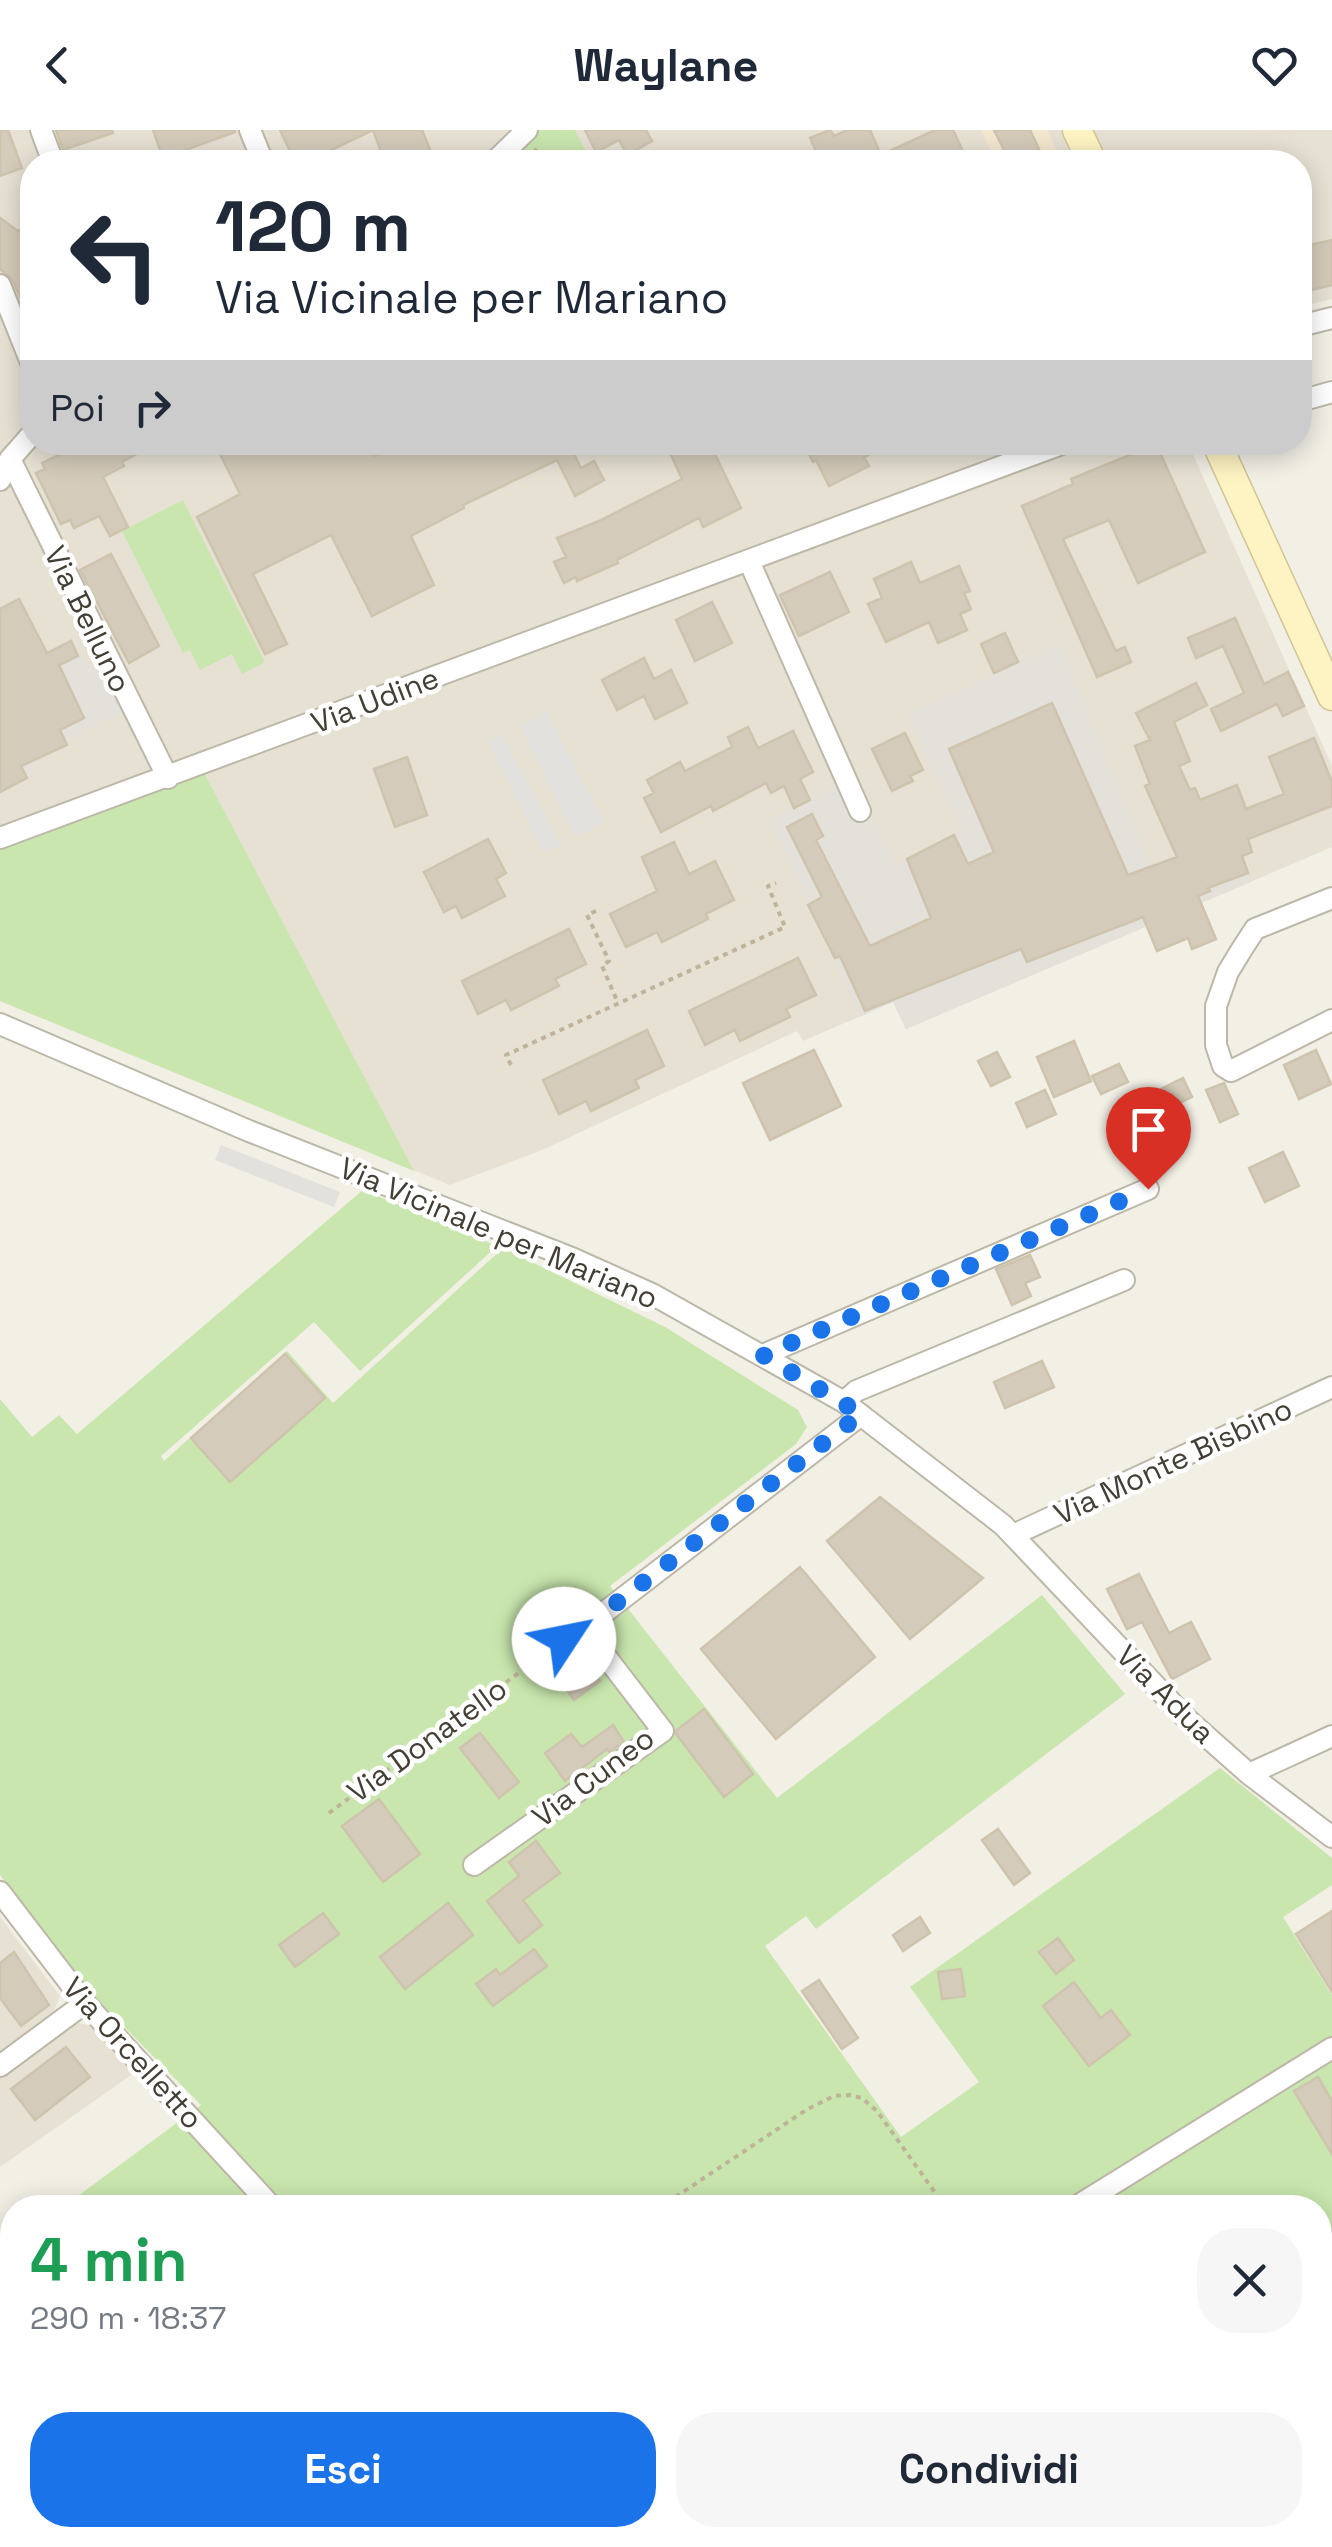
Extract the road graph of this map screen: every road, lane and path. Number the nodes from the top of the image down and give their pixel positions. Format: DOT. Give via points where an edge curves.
graph roads {
  1 [pos="527,130"];
  2 [pos="506,150"];
  3 [pos="0,285"];
  4 [pos="20,336"];
  5 [pos="20,448"];
  6 [pos="1031,455"];
  7 [pos="1222,455"];
  8 [pos="10,459"];
  9 [pos="0,480"];
  10 [pos="748,561"];
  11 [pos="1332,696"];
  12 [pos="168,778"];
  13 [pos="860,811"];
  14 [pos="0,838"];
  15 [pos="776,883"];
  16 [pos="1332,898"];
  17 [pos="596,912"];
  18 [pos="618,1003"];
  19 [pos="1332,1020"];
  20 [pos="0,1024"];
  21 [pos="511,1065"];
  22 [pos="1148,1189"];
  23 [pos="1124,1280"];
  24 [pos="763,1355"];
  25 [pos="1332,1387"];
  26 [pos="853,1408"];
  27 [pos="1013,1535"];
  28 [pos="584,1628"];
  29 [pos="1332,1736"];
  30 [pos="1250,1774"];
  31 [pos="329,1812"];
  32 [pos="1332,1837"];
  33 [pos="474,1865"];
  34 [pos="0,1892"];
  35 [pos="85,2003"];
  36 [pos="1332,2048"];
  37 [pos="0,2066"];
  38 [pos="261,2195"];
  39 [pos="678,2195"];
  40 [pos="937,2195"];
  41 [pos="1095,2195"];
  1 -- 2 [label="street"];
  3 -- 4 [label="street"];
  5 -- 8 [label="street"];
  6 -- 10 [label="street, Via Udine"];
  7 -- 11 [label="main road"];
  8 -- 9 [label="street"];
  8 -- 12 [label="street, Via Belluno"];
  10 -- 12 [label="street, Via Udine"];
  10 -- 13 [label="street"];
  12 -- 14 [label="street, Via Udine"];
  15 -- 18 [label="path" via="768,886 786,927"];
  16 -- 19 [label="street" via="1255,929 1216,1006 1216,1044 1231,1070"];
  17 -- 18 [label="path" via="587,915 609,961 602,966"];
  18 -- 21 [label="path" via="506,1055"];
  20 -- 24 [label="street, Via Vicinale per Mariano" via="574,1259"];
  22 -- 24 [label="street"];
  23 -- 26 [label="street" via="856,1391"];
  24 -- 26 [label="street, Via Vicinale per Mariano"];
  25 -- 27 [label="street, Via Monte Bisbino"];
  26 -- 27 [label="street, Via Vicinale per Mariano"];
  26 -- 28 [label="street"];
  27 -- 30 [label="street, Via Adua" via="1149,1682"];
  28 -- 31 [label="path, Via Donatello"];
  28 -- 33 [label="street, Via Cuneo" via="663,1731"];
  29 -- 30 [label="street"];
  30 -- 32 [label="street, Via Adua"];
  34 -- 35 [label="street, Via Orcelletto"];
  35 -- 37 [label="street"];
  35 -- 38 [label="street, Via Orcelletto"];
  36 -- 41 [label="street"];
  39 -- 40 [label="path" via="806,2110 849,2095 877,2111"];
}
